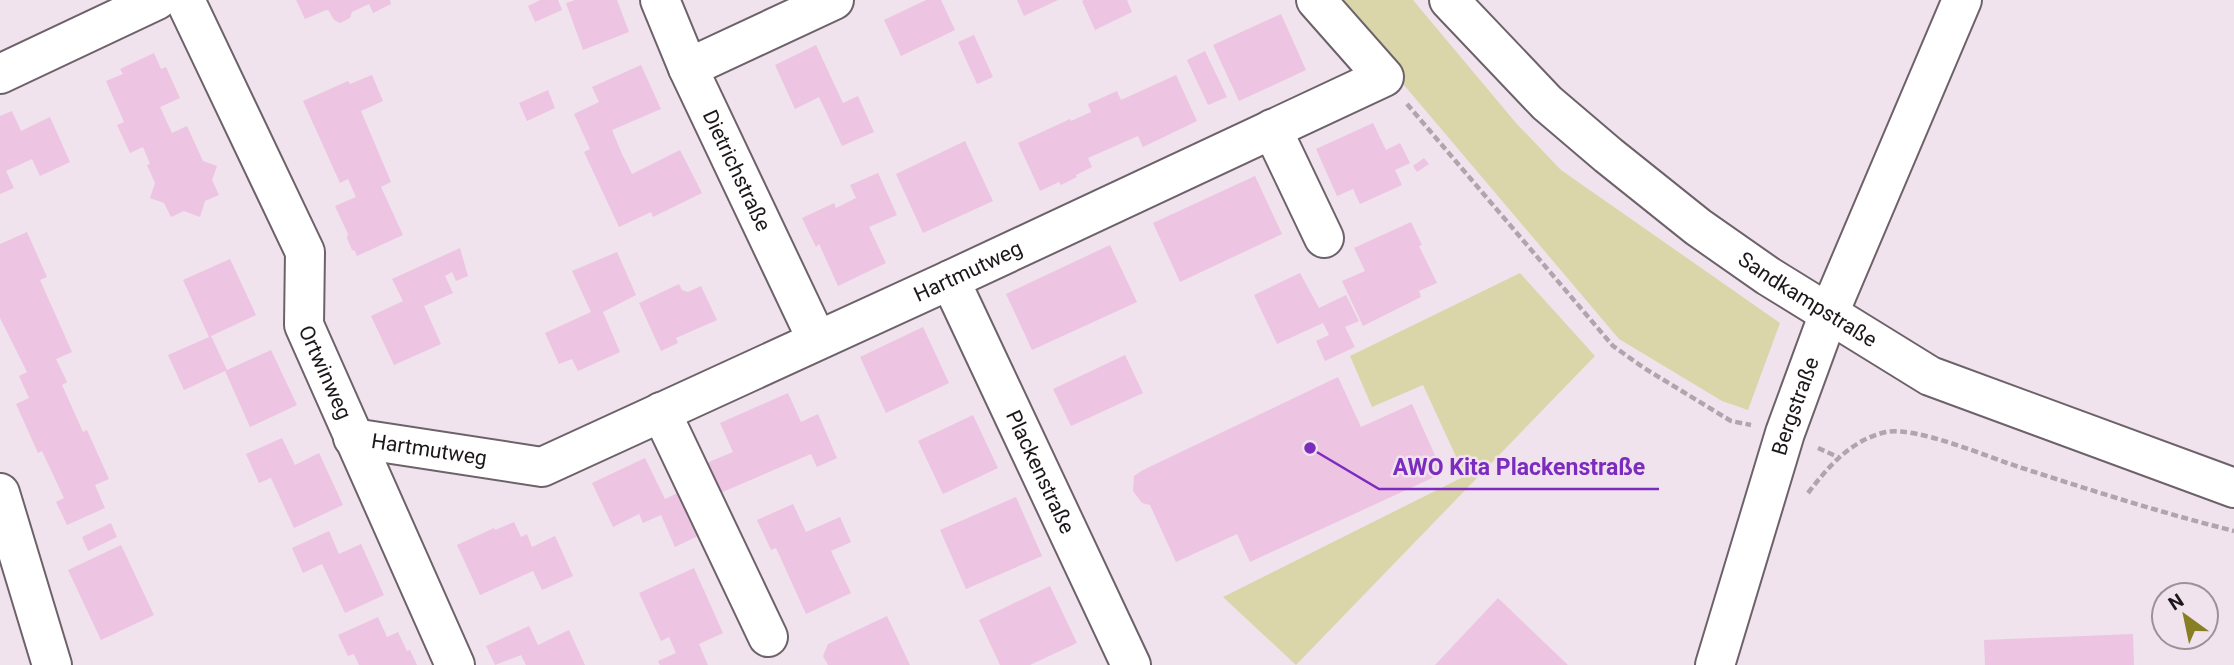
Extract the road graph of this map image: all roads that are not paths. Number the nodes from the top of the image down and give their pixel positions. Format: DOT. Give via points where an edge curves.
graph roads {
  1 [pos="157,0"];
  2 [pos="185,0"];
  3 [pos="660,0"];
  4 [pos="834,0"];
  5 [pos="1316,0"];
  6 [pos="1449,0"];
  7 [pos="1962,0"];
  8 [pos="688,68"];
  9 [pos="0,74"];
  10 [pos="1272,129"];
  11 [pos="1324,238"];
  12 [pos="950,280"];
  13 [pos="1829,313"];
  14 [pos="817,340"];
  15 [pos="661,412"];
  16 [pos="353,438"];
  17 [pos="2234,488"];
  18 [pos="0,493"];
  19 [pos="768,638"];
  20 [pos="52,665"];
  21 [pos="455,665"];
  22 [pos="1130,665"];
  23 [pos="1715,665"];
  1 -- 9 [label="street"];
  2 -- 16 [label="street, Ortwinweg" via="305,251 304,325"];
  3 -- 8 [label="street, Dietrichstraße"];
  4 -- 8 [label="street"];
  5 -- 10 [label="street, Hartmutweg" via="1384,76"];
  6 -- 13 [label="street, Sandkampstraße" via="1547,103 1608,155 1698,227"];
  7 -- 13 [label="street, Bergstraße"];
  8 -- 14 [label="street, Dietrichstraße"];
  10 -- 11 [label="street"];
  10 -- 12 [label="street, Hartmutweg"];
  12 -- 14 [label="street, Hartmutweg"];
  12 -- 22 [label="street, Plackenstraße"];
  13 -- 17 [label="street, Sandkampstraße" via="1930,376"];
  13 -- 23 [label="street, Bergstraße" via="1785,433"];
  14 -- 15 [label="street, Hartmutweg"];
  15 -- 16 [label="street, Hartmutweg" via="542,467"];
  15 -- 19 [label="street"];
  16 -- 21 [label="street, Ortwinweg"];
  18 -- 20 [label="street"];
}
